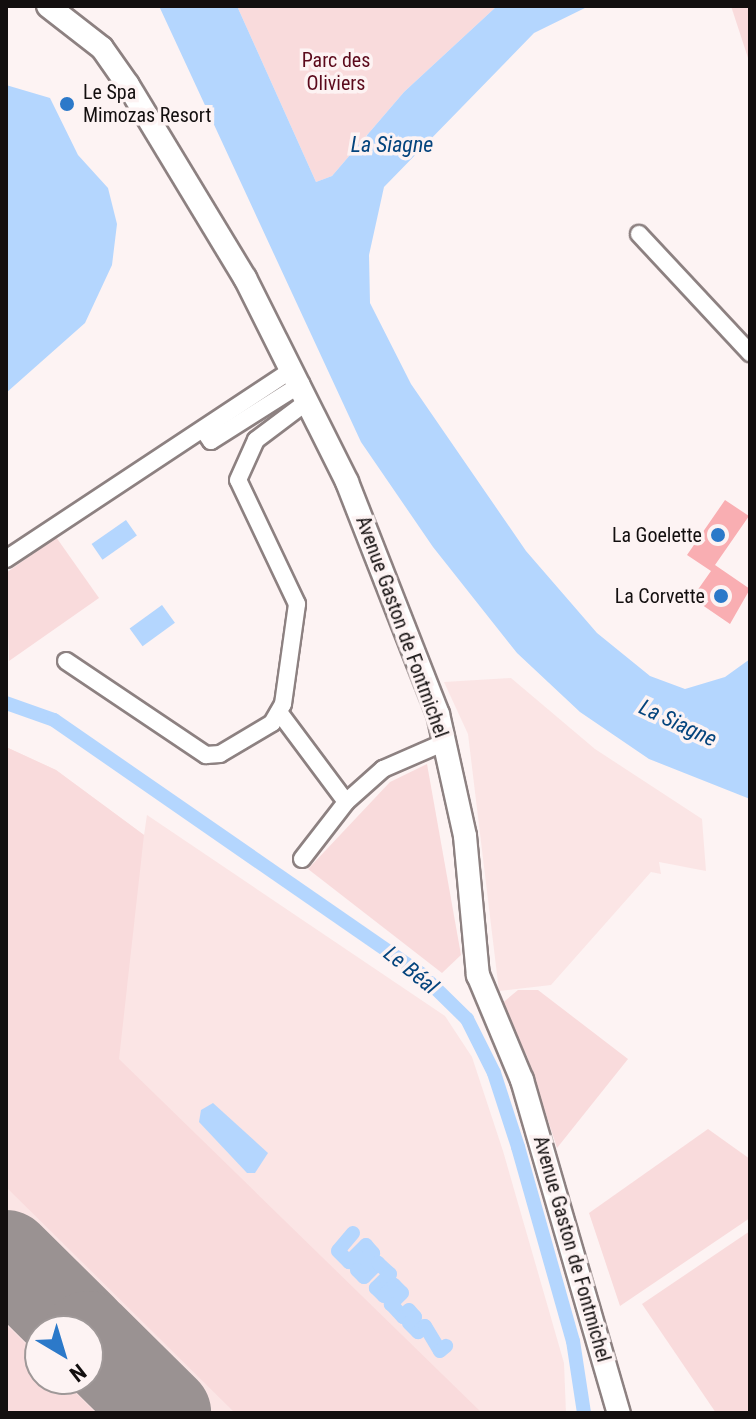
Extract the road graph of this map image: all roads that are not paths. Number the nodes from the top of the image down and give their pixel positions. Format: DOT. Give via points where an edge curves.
graph roads {
  1 [pos="48,6"];
  2 [pos="639,234"];
  3 [pos="750,353"];
  4 [pos="301,385"];
  5 [pos="6,559"];
  6 [pos="66,661"];
  7 [pos="279,712"];
  8 [pos="445,742"];
  9 [pos="346,802"];
  10 [pos="302,859"];
  11 [pos="619,1413"];
  1 -- 4 [label="main road, Avenue Gaston de Fontmichel" via="116,66"];
  2 -- 3 [label="street"];
  4 -- 5 [label="street" via="211,441 204,431"];
  4 -- 7 [label="street" via="256,440 238,480 297,604"];
  4 -- 8 [label="main road, Avenue Gaston de Fontmichel" via="347,482"];
  6 -- 7 [label="street" via="206,755 235,747"];
  7 -- 9 [label="street"];
  8 -- 9 [label="street" via="383,769"];
  8 -- 11 [label="main road, Avenue Gaston de Fontmichel" via="465,836 478,975 522,1080"];
  9 -- 10 [label="street"];
}
